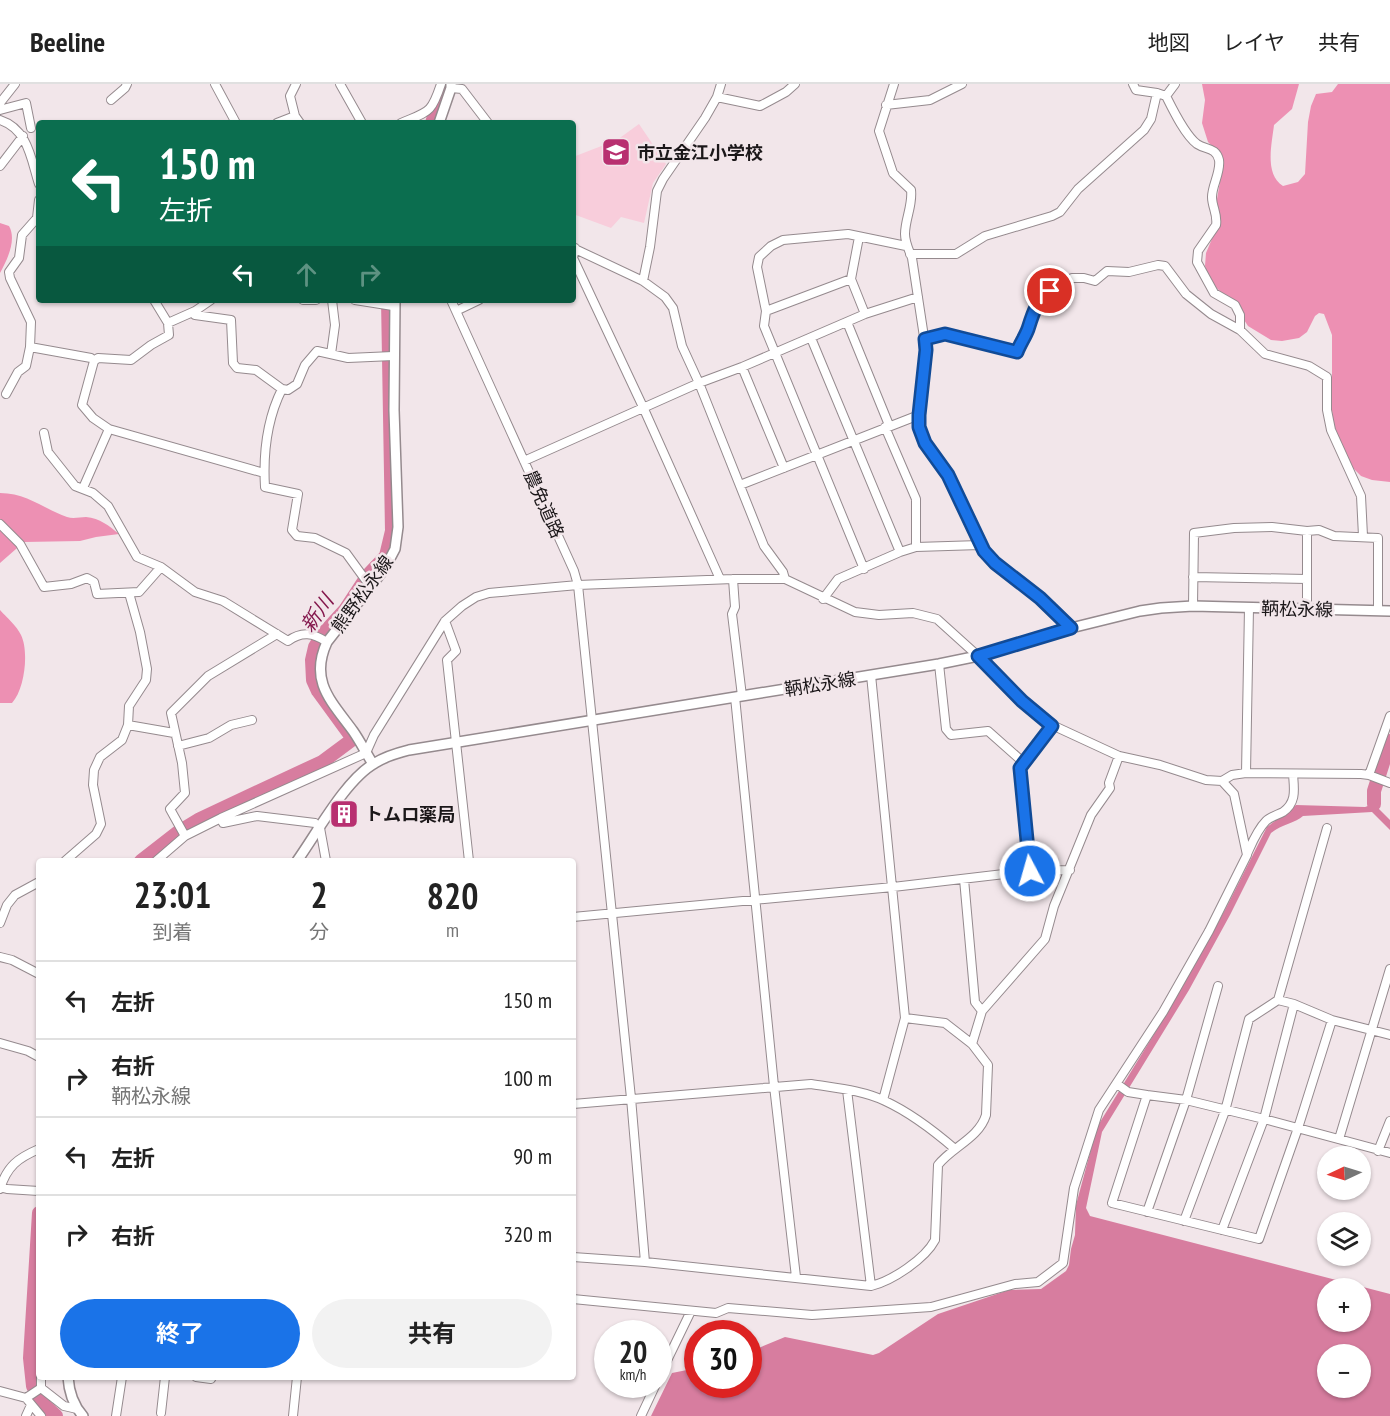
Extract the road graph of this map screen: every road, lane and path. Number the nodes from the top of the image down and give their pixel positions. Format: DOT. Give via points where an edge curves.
graph roads {
  1 [pos="15,84"];
  2 [pos="127,84"];
  3 [pos="215,84"];
  4 [pos="297,84"];
  5 [pos="340,84"];
  6 [pos="441,84"];
  7 [pos="721,84"];
  8 [pos="795,84"];
  9 [pos="894,84"];
  10 [pos="962,84"];
  11 [pos="1133,84"];
  12 [pos="1175,84"];
  13 [pos="451,86"];
  14 [pos="1157,93"];
  15 [pos="1166,96"];
  16 [pos="717,97"];
  17 [pos="111,100"];
  18 [pos="0,103"];
  19 [pos="886,105"];
  20 [pos="0,110"];
  21 [pos="297,119"];
  22 [pos="0,120"];
  23 [pos="234,120"];
  24 [pos="360,120"];
  25 [pos="408,120"];
  26 [pos="440,120"];
  27 [pos="486,120"];
  28 [pos="31,128"];
  29 [pos="23,136"];
  30 [pos="0,166"];
  31 [pos="36,170"];
  32 [pos="36,219"];
  33 [pos="859,237"];
  34 [pos="576,249"];
  35 [pos="908,250"];
  36 [pos="576,265"];
  37 [pos="851,279"];
  38 [pos="644,281"];
  39 [pos="918,297"];
  40 [pos="156,303"];
  41 [pos="207,303"];
  42 [pos="332,303"];
  43 [pos="452,303"];
  44 [pos="473,303"];
  45 [pos="390,304"];
  46 [pos="456,310"];
  47 [pos="195,311"];
  48 [pos="766,311"];
  49 [pos="865,314"];
  50 [pos="847,322"];
  51 [pos="168,323"];
  52 [pos="1240,330"];
  53 [pos="811,338"];
  54 [pos="925,339"];
  55 [pos="30,347"];
  56 [pos="775,353"];
  57 [pos="331,354"];
  58 [pos="393,356"];
  59 [pos="94,361"];
  60 [pos="742,367"];
  61 [pos="699,383"];
  62 [pos="282,389"];
  63 [pos="6,394"];
  64 [pos="643,407"];
  65 [pos="919,415"];
  66 [pos="887,426"];
  67 [pos="109,429"];
  68 [pos="44,433"];
  69 [pos="853,440"];
  70 [pos="817,455"];
  71 [pos="524,461"];
  72 [pos="784,468"];
  73 [pos="264,473"];
  74 [pos="740,485"];
  75 [pos="82,489"];
  76 [pos="0,524"];
  77 [pos="1307,531"];
  78 [pos="0,532"];
  79 [pos="10,533"];
  80 [pos="1363,536"];
  81 [pos="980,545"];
  82 [pos="916,547"];
  83 [pos="900,552"];
  84 [pos="161,567"];
  85 [pos="864,569"];
  86 [pos="1193,577"];
  87 [pos="720,579"];
  88 [pos="733,579"];
  89 [pos="785,579"];
  90 [pos="1306,579"];
  91 [pos="578,585"];
  92 [pos="370,586"];
  93 [pos="129,592"];
  94 [pos="823,599"];
  95 [pos="1193,606"];
  96 [pos="1249,609"];
  97 [pos="1307,609"];
  98 [pos="1378,611"];
  99 [pos="1390,611"];
  100 [pos="446,621"];
  101 [pos="1071,628"];
  102 [pos="277,634"];
  103 [pos="327,642"];
  104 [pos="978,656"];
  105 [pos="939,664"];
  106 [pos="871,675"];
  107 [pos="739,697"];
  108 [pos="1390,716"];
  109 [pos="252,720"];
  110 [pos="592,720"];
  111 [pos="128,725"];
  112 [pos="1052,726"];
  113 [pos="174,733"];
  114 [pos="455,742"];
  115 [pos="178,746"];
  116 [pos="366,753"];
  117 [pos="1119,756"];
  118 [pos="1023,762"];
  119 [pos="373,764"];
  120 [pos="1246,773"];
  121 [pos="1293,774"];
  122 [pos="1376,777"];
  123 [pos="1222,781"];
  124 [pos="1390,783"];
  125 [pos="221,818"];
  126 [pos="320,828"];
  127 [pos="1327,828"];
  128 [pos="185,837"];
  129 [pos="1247,855"];
  130 [pos="68,858"];
  131 [pos="160,858"];
  132 [pos="299,858"];
  133 [pos="325,858"];
  134 [pos="469,858"];
  135 [pos="1070,870"];
  136 [pos="1030,871"];
  137 [pos="964,879"];
  138 [pos="36,884"];
  139 [pos="893,887"];
  140 [pos="756,901"];
  141 [pos="613,913"];
  142 [pos="576,917"];
  143 [pos="0,923"];
  144 [pos="0,957"];
  145 [pos="1390,969"];
  146 [pos="36,972"];
  147 [pos="1218,986"];
  148 [pos="1278,1000"];
  149 [pos="1294,1004"];
  150 [pos="982,1011"];
  151 [pos="905,1018"];
  152 [pos="1332,1020"];
  153 [pos="1373,1030"];
  154 [pos="1390,1035"];
  155 [pos="0,1043"];
  156 [pos="972,1044"];
  157 [pos="36,1055"];
  158 [pos="774,1086"];
  159 [pos="1122,1088"];
  160 [pos="847,1090"];
  161 [pos="1147,1095"];
  162 [pos="631,1098"];
  163 [pos="883,1100"];
  164 [pos="1186,1100"];
  165 [pos="576,1104"];
  166 [pos="1225,1111"];
  167 [pos="1264,1119"];
  168 [pos="1390,1121"];
  169 [pos="1298,1128"];
  170 [pos="1339,1139"];
  171 [pos="955,1149"];
  172 [pos="36,1150"];
  173 [pos="1378,1151"];
  174 [pos="1390,1153"];
  175 [pos="0,1187"];
  176 [pos="36,1191"];
  177 [pos="1147,1212"];
  178 [pos="1184,1221"];
  179 [pos="1222,1230"];
  180 [pos="576,1257"];
  181 [pos="645,1262"];
  182 [pos="796,1277"];
  183 [pos="871,1286"];
  184 [pos="576,1299"];
  185 [pos="691,1311"];
  186 [pos="672,1350"];
  187 [pos="41,1380"];
  188 [pos="68,1380"];
  189 [pos="122,1380"];
  190 [pos="165,1380"];
  191 [pos="297,1380"];
  192 [pos="41,1388"];
  193 [pos="0,1391"];
  194 [pos="27,1396"];
  195 [pos="649,1398"];
  196 [pos="31,1405"];
  197 [pos="80,1413"];
  198 [pos="161,1413"];
  199 [pos="26,1416"];
  200 [pos="41,1416"];
  201 [pos="116,1416"];
  202 [pos="293,1416"];
  203 [pos="641,1416"];
  1 -- 18 [label="street"];
  2 -- 17 [label="street"];
  3 -- 23 [label="street"];
  4 -- 21 [label="street" via="290,96"];
  5 -- 24 [label="street"];
  6 -- 25 [label="street" via="434,106"];
  7 -- 16 [label="street"];
  8 -- 16 [label="street" via="760,106"];
  9 -- 19 [label="street"];
  10 -- 19 [label="street" via="930,100"];
  11 -- 14 [label="street" via="1136,90"];
  12 -- 15 [label="street"];
  13 -- 26 [label="main road"];
  13 -- 27 [label="street" via="462,89"];
  14 -- 15 [label="street"];
  14 -- 35 [label="street" via="1151,120 1144,130 1078,189 1060,212 985,236 956,254"];
  15 -- 52 [label="street" via="1196,143 1212,149 1218,158 1212,199 1216,225 1198,251 1197,262 1214,293 1235,305"];
  16 -- 38 [label="street" via="657,191"];
  19 -- 35 [label="street" via="879,131 893,173 911,190 913,200 905,233"];
  20 -- 28 [label="street" via="26,103"];
  22 -- 29 [label="street"];
  29 -- 30 [label="street"];
  29 -- 31 [label="street"];
  32 -- 55 [label="street" via="22,235 19,258 9,272 31,322"];
  33 -- 35 [label="street"];
  33 -- 37 [label="street"];
  33 -- 48 [label="street" via="848,234 783,240 763,252 756,267"];
  34 -- 38 [label="street"];
  35 -- 39 [label="street"];
  36 -- 64 [label="street"];
  37 -- 48 [label="street"];
  37 -- 49 [label="street"];
  38 -- 61 [label="street" via="665,297 673,309 682,346"];
  39 -- 49 [label="street"];
  39 -- 54 [label="street"];
  40 -- 51 [label="street"];
  41 -- 47 [label="street"];
  42 -- 57 [label="street" via="336,325"];
  43 -- 46 [label="street, 農免道路"];
  44 -- 46 [label="street"];
  45 -- 58 [label="main road, 熊野松永線"];
  46 -- 71 [label="street, 農免道路"];
  47 -- 51 [label="street"];
  47 -- 62 [label="street" via="195,315 231,320 233,363 237,368 255,370"];
  48 -- 56 [label="street" via="764,326"];
  49 -- 50 [label="street"];
  50 -- 53 [label="street"];
  50 -- 66 [label="street"];
  51 -- 59 [label="street" via="170,335 131,360"];
  52 -- 54 [label="street" via="1211,314 1186,294 1165,266 1158,266 1129,272 1107,271 1095,281 1072,278 1050,291 1040,299 1017,352 945,334"];
  52 -- 80 [label="street" via="1265,354 1309,366 1327,377 1330,430 1360,496"];
  53 -- 56 [label="street"];
  53 -- 69 [label="street"];
  54 -- 65 [label="street"];
  55 -- 59 [label="street"];
  55 -- 63 [label="street" via="26,366 18,372"];
  56 -- 60 [label="street"];
  56 -- 70 [label="street"];
  57 -- 58 [label="street" via="348,358"];
  57 -- 62 [label="street" via="317,351 305,365 297,384"];
  58 -- 92 [label="main road, 熊野松永線" via="398,527 385,568"];
  59 -- 67 [label="street" via="82,405"];
  60 -- 61 [label="street"];
  60 -- 72 [label="street"];
  61 -- 64 [label="street"];
  61 -- 74 [label="street"];
  62 -- 73 [label="street" via="272,408"];
  64 -- 71 [label="street"];
  64 -- 87 [label="street"];
  65 -- 66 [label="street"];
  65 -- 81 [label="street" via="925,443 948,475"];
  66 -- 69 [label="street"];
  66 -- 82 [label="street" via="916,499"];
  67 -- 73 [label="street"];
  67 -- 75 [label="street"];
  68 -- 75 [label="street" via="48,452 75,486"];
  69 -- 70 [label="street"];
  69 -- 83 [label="street"];
  70 -- 72 [label="street"];
  70 -- 85 [label="street"];
  71 -- 91 [label="street, 農免道路"];
  72 -- 74 [label="street"];
  73 -- 92 [label="street" via="265,487 298,494 292,530 297,536 315,538 346,553"];
  74 -- 89 [label="street" via="764,546"];
  75 -- 84 [label="street" via="108,506 137,557"];
  76 -- 79 [label="street"];
  77 -- 80 [label="street"];
  77 -- 86 [label="street" via="1272,527 1194,533"];
  77 -- 90 [label="street"];
  78 -- 79 [label="street"];
  79 -- 93 [label="street" via="44,587 87,578 94,582 97,594"];
  80 -- 98 [label="street" via="1378,538"];
  81 -- 82 [label="street"];
  81 -- 101 [label="street" via="995,563"];
  82 -- 83 [label="street"];
  83 -- 85 [label="street"];
  84 -- 93 [label="street" via="139,592"];
  84 -- 102 [label="street" via="195,592 223,601"];
  85 -- 94 [label="street" via="838,579"];
  86 -- 90 [label="street"];
  86 -- 95 [label="street"];
  87 -- 88 [label="street"];
  87 -- 91 [label="street"];
  88 -- 89 [label="street"];
  88 -- 107 [label="street"];
  89 -- 94 [label="street"];
  90 -- 97 [label="street"];
  91 -- 100 [label="street" via="489,593 469,601"];
  91 -- 110 [label="street, 農免道路"];
  92 -- 103 [label="main road, 熊野松永線"];
  93 -- 111 [label="street" via="147,669 146,680 129,706"];
  94 -- 104 [label="street" via="855,612 913,614 937,620"];
  95 -- 96 [label="main road, 鞆松永線"];
  95 -- 101 [label="main road, 鞆松永線" via="1140,611"];
  96 -- 97 [label="main road, 鞆松永線"];
  96 -- 120 [label="street"];
  97 -- 98 [label="main road, 鞆松永線"];
  98 -- 99 [label="main road, 鞆松永線"];
  100 -- 114 [label="street" via="456,651 447,660"];
  100 -- 116 [label="street"];
  101 -- 104 [label="main road, 鞆松永線"];
  102 -- 103 [label="street" via="288,641 297,635 317,635"];
  102 -- 113 [label="street" via="196,687 171,714"];
  103 -- 116 [label="main road, 熊野松永線" via="319,668 321,683"];
  104 -- 105 [label="main road, 鞆松永線"];
  104 -- 112 [label="street"];
  105 -- 106 [label="main road, 鞆松永線"];
  105 -- 118 [label="street" via="946,729 951,735 988,731"];
  106 -- 107 [label="main road, 鞆松永線"];
  106 -- 139 [label="street"];
  107 -- 110 [label="main road, 鞆松永線"];
  107 -- 140 [label="street"];
  108 -- 122 [label="street"];
  109 -- 115 [label="street"];
  110 -- 114 [label="main road, 鞆松永線"];
  110 -- 141 [label="street, 農免道路"];
  111 -- 113 [label="street"];
  111 -- 130 [label="street" via="122,740 100,757 94,770 101,824 96,834"];
  112 -- 117 [label="street"];
  112 -- 118 [label="street"];
  113 -- 115 [label="street"];
  114 -- 119 [label="main road, 鞆松永線" via="409,750"];
  114 -- 134 [label="street"];
  115 -- 128 [label="street" via="184,793 170,809"];
  116 -- 119 [label="main road, 熊野松永線"];
  116 -- 125 [label="street"];
  117 -- 123 [label="street"];
  117 -- 135 [label="street" via="1110,788 1091,815"];
  118 -- 136 [label="street" via="1020,768"];
  119 -- 126 [label="main road, 鞆松永線" via="353,782"];
  120 -- 121 [label="street"];
  120 -- 123 [label="street"];
  121 -- 122 [label="street"];
  121 -- 129 [label="street" via="1295,798 1283,812 1267,820"];
  122 -- 124 [label="street"];
  123 -- 129 [label="street" via="1234,794"];
  125 -- 126 [label="street" via="223,823 257,816 315,823"];
  125 -- 128 [label="street"];
  126 -- 132 [label="main road, 鞆松永線"];
  126 -- 133 [label="street"];
  127 -- 148 [label="street"];
  128 -- 131 [label="street"];
  129 -- 159 [label="street"];
  135 -- 136 [label="street"];
  135 -- 150 [label="street" via="1045,939"];
  136 -- 137 [label="street"];
  137 -- 139 [label="street"];
  137 -- 150 [label="street" via="975,1002"];
  138 -- 143 [label="street" via="15,895"];
  139 -- 140 [label="street"];
  139 -- 151 [label="street"];
  140 -- 141 [label="street"];
  140 -- 158 [label="street"];
  141 -- 142 [label="street"];
  141 -- 162 [label="street, 農免道路"];
  144 -- 146 [label="street"];
  145 -- 153 [label="street"];
  147 -- 164 [label="street"];
  148 -- 149 [label="street"];
  148 -- 166 [label="street" via="1249,1019"];
  149 -- 152 [label="street"];
  149 -- 167 [label="street"];
  150 -- 156 [label="street"];
  151 -- 156 [label="street" via="945,1023"];
  151 -- 163 [label="street"];
  152 -- 153 [label="street"];
  152 -- 169 [label="street"];
  153 -- 154 [label="street"];
  153 -- 170 [label="street"];
  155 -- 157 [label="street"];
  156 -- 171 [label="street" via="988,1065 986,1115 974,1134"];
  158 -- 160 [label="street" via="811,1084"];
  158 -- 162 [label="street"];
  158 -- 182 [label="street"];
  159 -- 161 [label="street"];
  159 -- 185 [label="street" via="1099,1110 1083,1157 1074,1188 1063,1263 1038,1281 931,1307 812,1315 728,1308 716,1313"];
  160 -- 163 [label="street"];
  160 -- 183 [label="street"];
  161 -- 164 [label="street"];
  161 -- 177 [label="street" via="1112,1203"];
  162 -- 165 [label="street"];
  162 -- 181 [label="street, 農免道路"];
  163 -- 171 [label="street" via="921,1121"];
  164 -- 166 [label="street"];
  164 -- 177 [label="street"];
  166 -- 167 [label="street"];
  166 -- 178 [label="street"];
  167 -- 169 [label="street"];
  167 -- 179 [label="street"];
  168 -- 173 [label="street"];
  169 -- 170 [label="street"];
  169 -- 179 [label="street" via="1259,1239"];
  170 -- 173 [label="street"];
  171 -- 183 [label="street" via="938,1165 935,1240 931,1248 893,1276"];
  172 -- 175 [label="street" via="17,1158"];
  173 -- 174 [label="street"];
  175 -- 176 [label="street"];
  177 -- 178 [label="street"];
  178 -- 179 [label="street"];
  180 -- 181 [label="street"];
  181 -- 182 [label="street"];
  182 -- 183 [label="street"];
  184 -- 185 [label="street"];
  185 -- 186 [label="street"];
  187 -- 192 [label="street"];
  188 -- 197 [label="main road" via="68,1389"];
  189 -- 201 [label="street"];
  190 -- 198 [label="street"];
  191 -- 202 [label="street"];
  192 -- 194 [label="street"];
  192 -- 197 [label="street"];
  193 -- 194 [label="street"];
  194 -- 196 [label="street"];
  195 -- 203 [label="street"];
  196 -- 199 [label="street"];
  196 -- 200 [label="street"];
}
